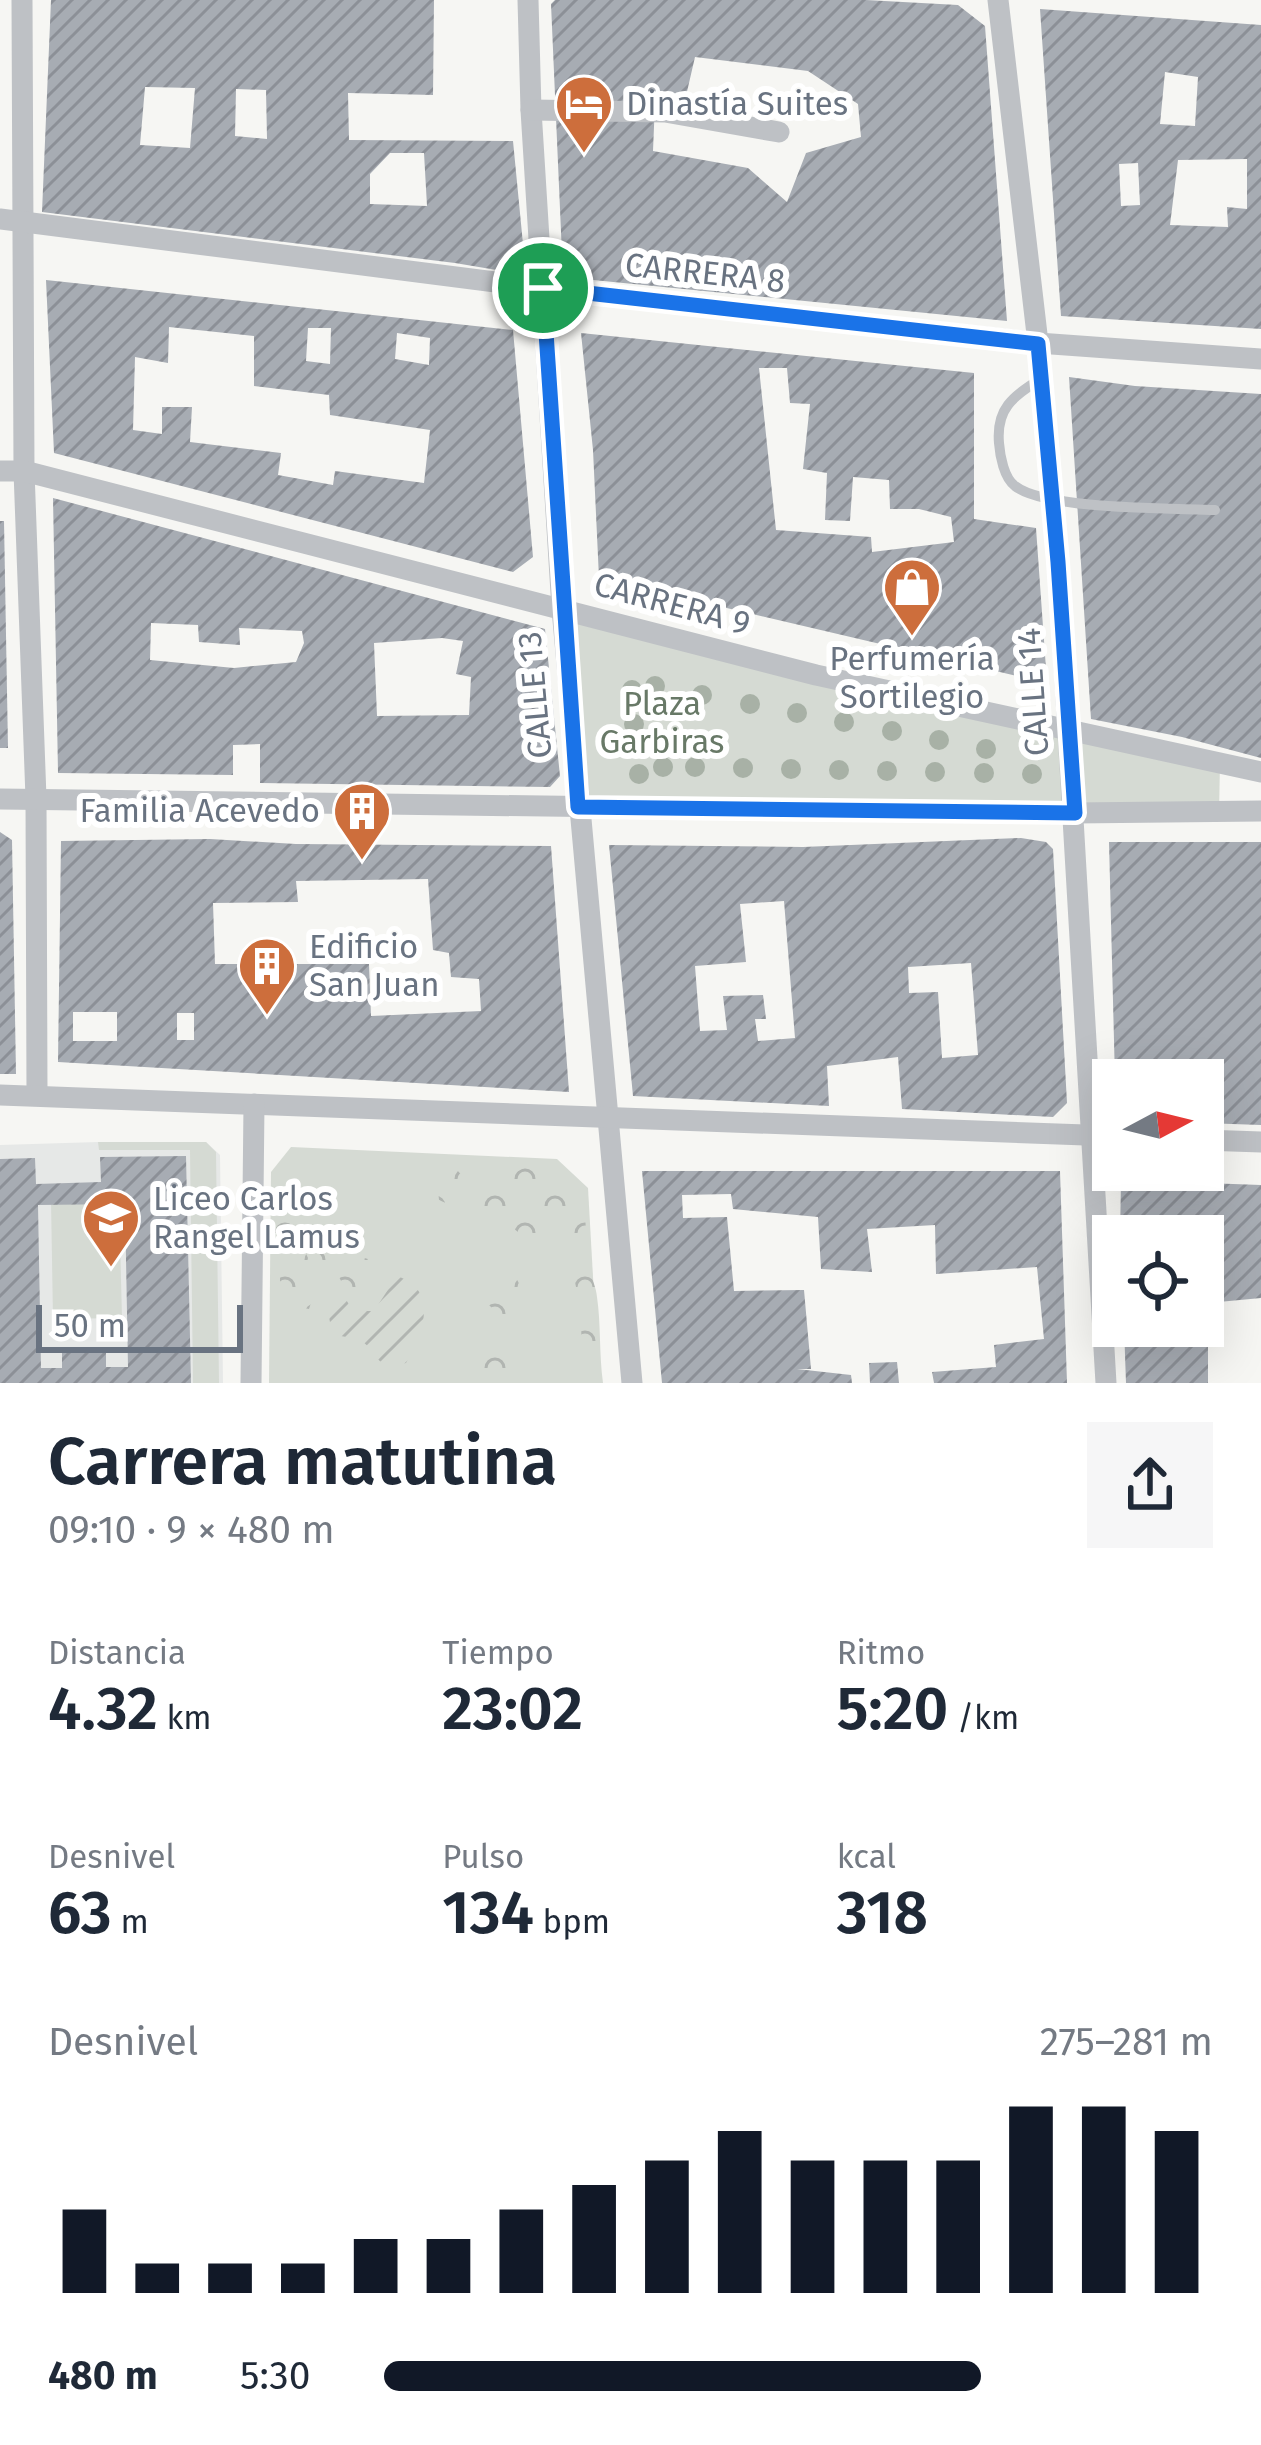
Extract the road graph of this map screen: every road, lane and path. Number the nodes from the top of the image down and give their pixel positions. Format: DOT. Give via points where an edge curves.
graph roads {
  1 [pos="22,0"];
  2 [pos="528,0"];
  3 [pos="998,0"];
  4 [pos="531,110"];
  5 [pos="779,132"];
  6 [pos="0,219"];
  7 [pos="24,221"];
  8 [pos="543,288"];
  9 [pos="1038,344"];
  10 [pos="1261,358"];
  11 [pos="1040,379"];
  12 [pos="0,471"];
  13 [pos="24,471"];
  14 [pos="1052,499"];
  15 [pos="1215,510"];
  16 [pos="562,609"];
  17 [pos="1068,730"];
  18 [pos="1261,772"];
  19 [pos="36,798"];
  20 [pos="0,799"];
  21 [pos="578,807"];
  22 [pos="1261,811"];
  23 [pos="1075,813"];
  24 [pos="1096,1059"];
  25 [pos="0,1095"];
  26 [pos="37,1095"];
  27 [pos="254,1104"];
  28 [pos="606,1118"];
  29 [pos="1092,1136"];
  30 [pos="1224,1141"];
  31 [pos="1261,1142"];
  32 [pos="1104,1191"];
  33 [pos="251,1383"];
  34 [pos="632,1383"];
  35 [pos="1106,1383"];
  1 -- 7 [label="street"];
  2 -- 4 [label="street, CALLE 13"];
  3 -- 9 [label="street, CALLE 14"];
  4 -- 5 [label="street" via="665,112"];
  4 -- 8 [label="street, CALLE 13"];
  6 -- 7 [label="street, CARRERA 8"];
  7 -- 8 [label="street, CARRERA 8"];
  7 -- 13 [label="street"];
  8 -- 9 [label="street, CARRERA 8"];
  8 -- 16 [label="street, CALLE 13"];
  9 -- 10 [label="street, CARRERA 8"];
  9 -- 11 [label="street, CALLE 14"];
  11 -- 14 [label="street, CALLE 14"];
  11 -- 14 [label="lane" via="1000,412 999,444 1016,488"];
  12 -- 13 [label="street, CARRERA 9"];
  13 -- 16 [label="street, CARRERA 9"];
  13 -- 19 [label="street"];
  14 -- 15 [label="lane"];
  14 -- 17 [label="street, CALLE 14"];
  16 -- 17 [label="street, CARRERA 9"];
  16 -- 21 [label="street, CALLE 13"];
  17 -- 18 [label="street, CARRERA 9"];
  17 -- 23 [label="street, CALLE 14"];
  19 -- 20 [label="street"];
  19 -- 21 [label="street"];
  19 -- 26 [label="street"];
  21 -- 23 [label="street"];
  21 -- 28 [label="street, CALLE 13"];
  22 -- 23 [label="street"];
  23 -- 24 [label="street, CALLE 14"];
  25 -- 26 [label="street"];
  26 -- 27 [label="street"];
  27 -- 28 [label="street"];
  27 -- 33 [label="street"];
  28 -- 29 [label="street"];
  28 -- 34 [label="street, CALLE 13"];
  30 -- 31 [label="street"];
  32 -- 35 [label="street, CALLE 14"];
}
